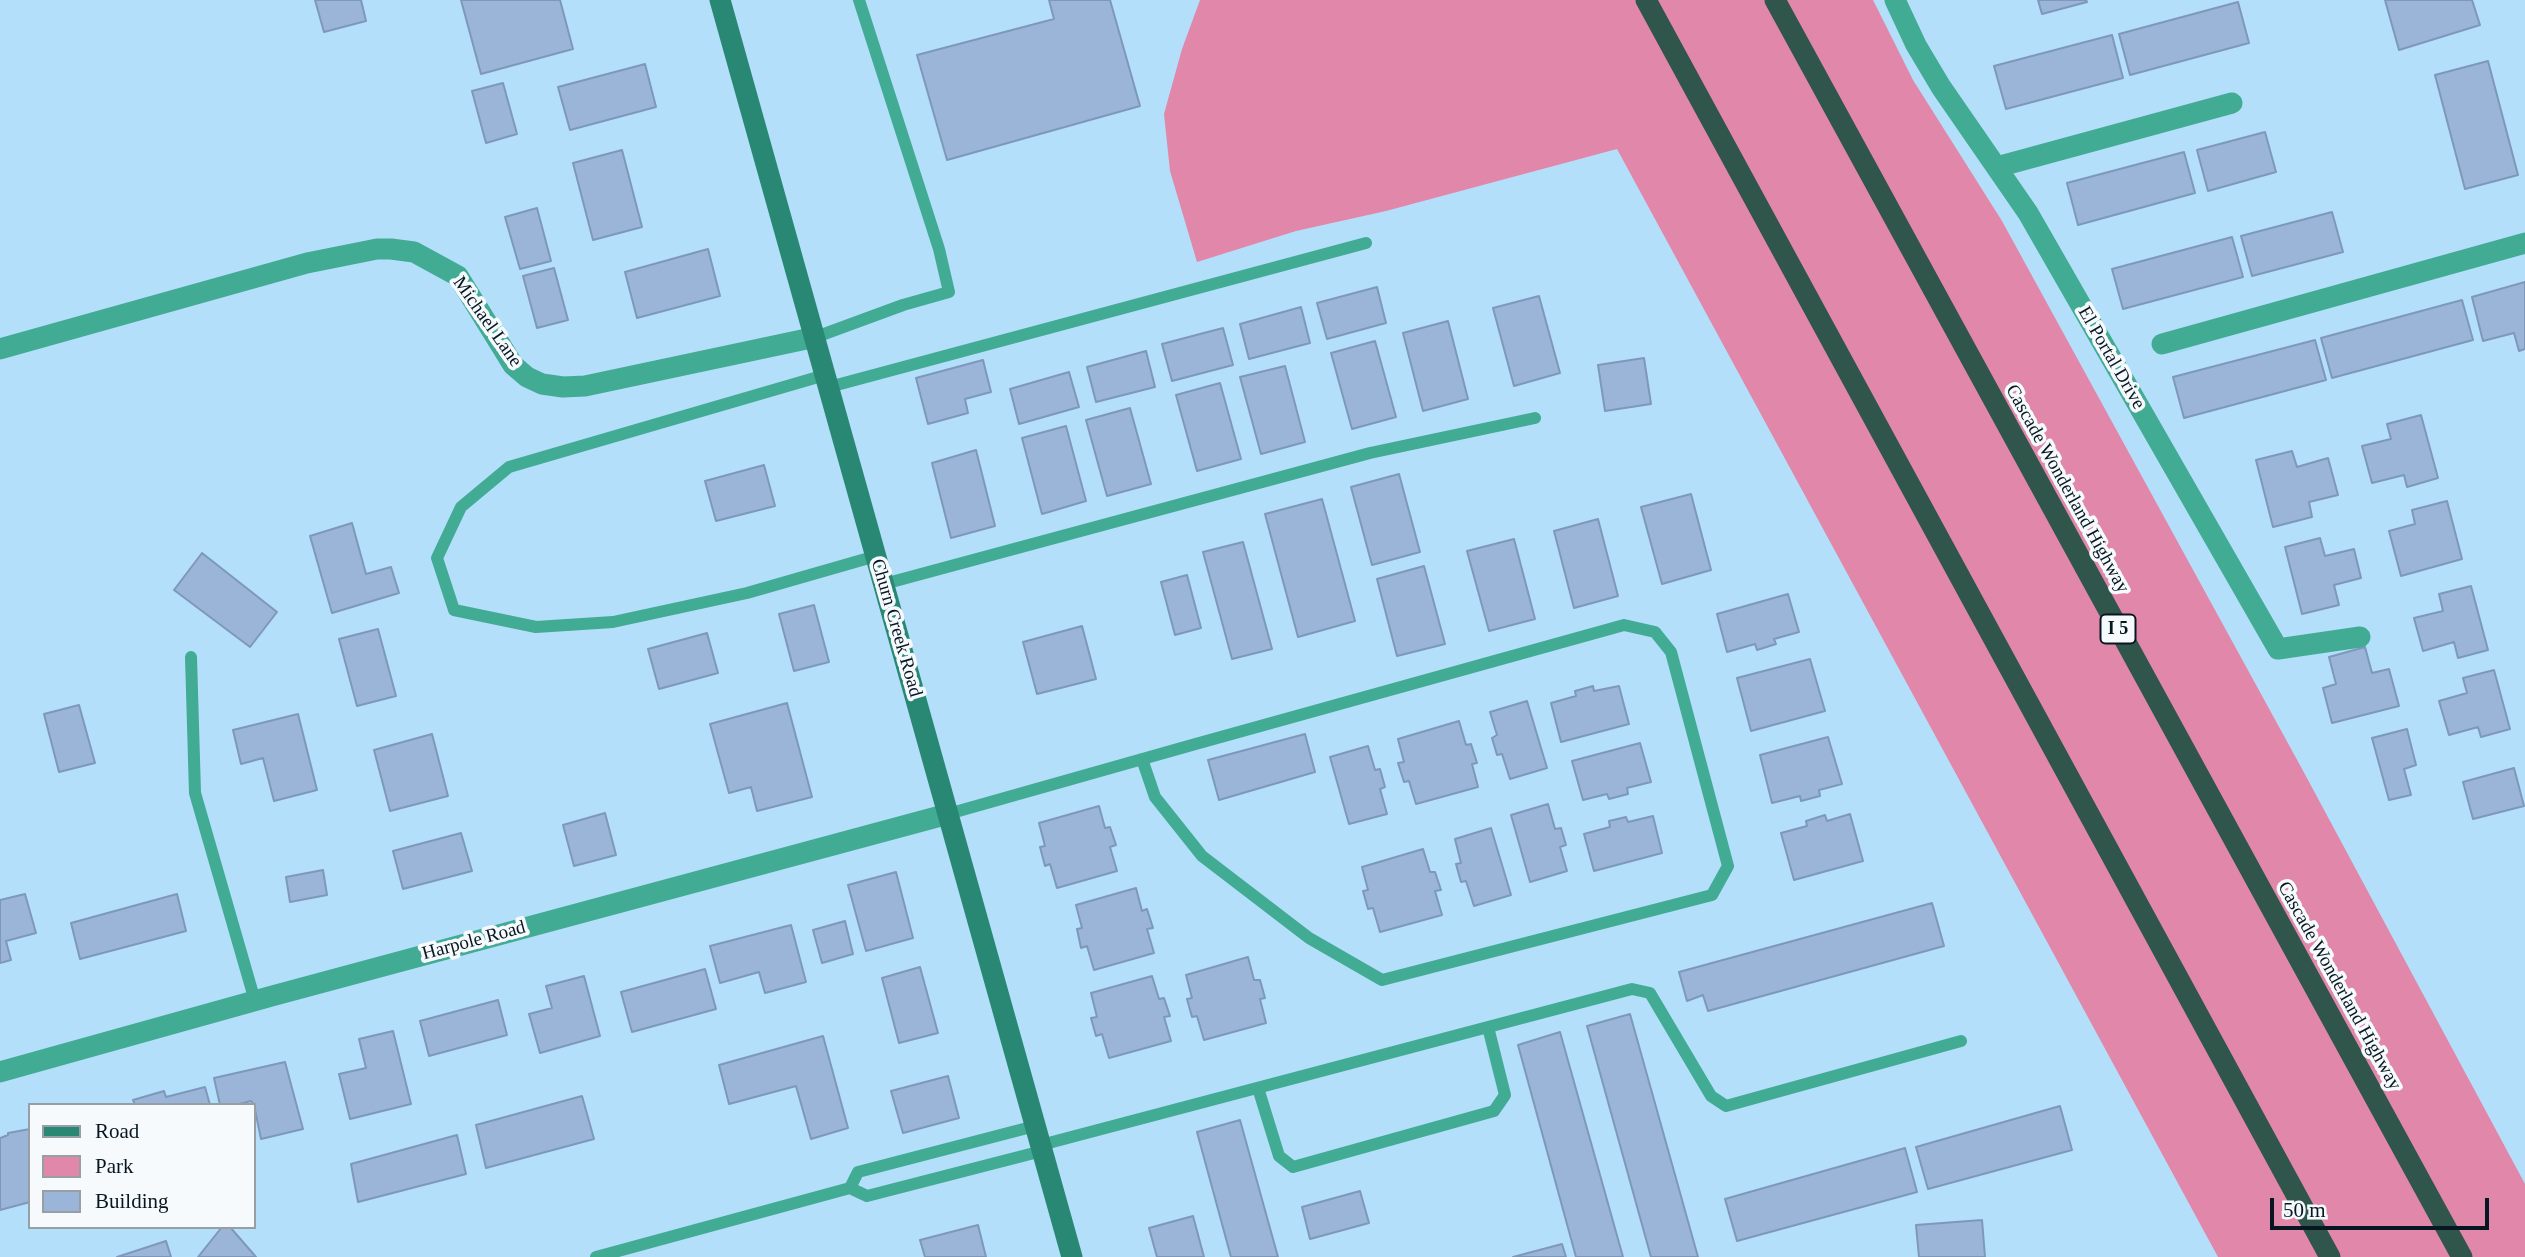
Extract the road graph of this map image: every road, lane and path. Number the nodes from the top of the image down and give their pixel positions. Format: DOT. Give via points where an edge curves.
graph roads {
  1 [pos="720,0"];
  2 [pos="859,0"];
  3 [pos="1647,0"];
  4 [pos="1775,0"];
  5 [pos="1895,0"];
  6 [pos="2232,103"];
  7 [pos="1997,167"];
  8 [pos="1366,243"];
  9 [pos="2525,243"];
  10 [pos="816,337"];
  11 [pos="2162,344"];
  12 [pos="0,349"];
  13 [pos="827,381"];
  14 [pos="1535,418"];
  15 [pos="876,556"];
  16 [pos="884,584"];
  17 [pos="2360,637"];
  18 [pos="191,657"];
  19 [pos="1142,759"];
  20 [pos="948,814"];
  21 [pos="256,1001"];
  22 [pos="1488,1027"];
  23 [pos="1961,1041"];
  24 [pos="0,1072"];
  25 [pos="1258,1088"];
  26 [pos="1039,1141"];
  27 [pos="850,1188"];
  28 [pos="596,1257"];
  29 [pos="1072,1257"];
  30 [pos="2330,1257"];
  31 [pos="2462,1257"];
  1 -- 10 [label="main road, Churn Creek Road"];
  2 -- 10 [label="lane" via="949,292"];
  3 -- 30 [label="highway"];
  4 -- 31 [label="highway, Cascade Wonderland Highway / I 5"];
  5 -- 7 [label="street, El Portal Drive" via="1941,86"];
  6 -- 7 [label="street"];
  7 -- 17 [label="street, El Portal Drive" via="2028,213 2278,649"];
  8 -- 13 [label="lane"];
  9 -- 11 [label="street"];
  10 -- 12 [label="street, Michael Lane" via="585,386 542,383 513,365 458,276 414,252 377,249 307,263"];
  10 -- 13 [label="main road, Churn Creek Road"];
  13 -- 15 [label="main road, Churn Creek Road"];
  13 -- 15 [label="lane" via="509,467 461,507 438,558 454,610 537,626 626,619 747,593"];
  14 -- 16 [label="lane" via="1370,453"];
  15 -- 16 [label="main road, Churn Creek Road"];
  16 -- 20 [label="main road, Churn Creek Road"];
  18 -- 21 [label="lane" via="195,793"];
  19 -- 19 [label="lane" via="1624,625 1655,632 1671,652 1728,866 1712,895 1382,980 1309,938 1202,856 1155,797"];
  19 -- 20 [label="lane"];
  20 -- 21 [label="street, Harpole Road"];
  20 -- 26 [label="main road, Churn Creek Road"];
  21 -- 24 [label="street, Harpole Road"];
  22 -- 23 [label="lane" via="1632,989 1650,993 1711,1096 1726,1105"];
  22 -- 25 [label="lane"];
  22 -- 25 [label="lane" via="1505,1095 1494,1111 1293,1167 1279,1156"];
  25 -- 26 [label="lane"];
  26 -- 27 [label="lane" via="867,1196"];
  26 -- 27 [label="lane" via="858,1172"];
  26 -- 29 [label="main road, Churn Creek Road"];
  27 -- 28 [label="lane"];
}
